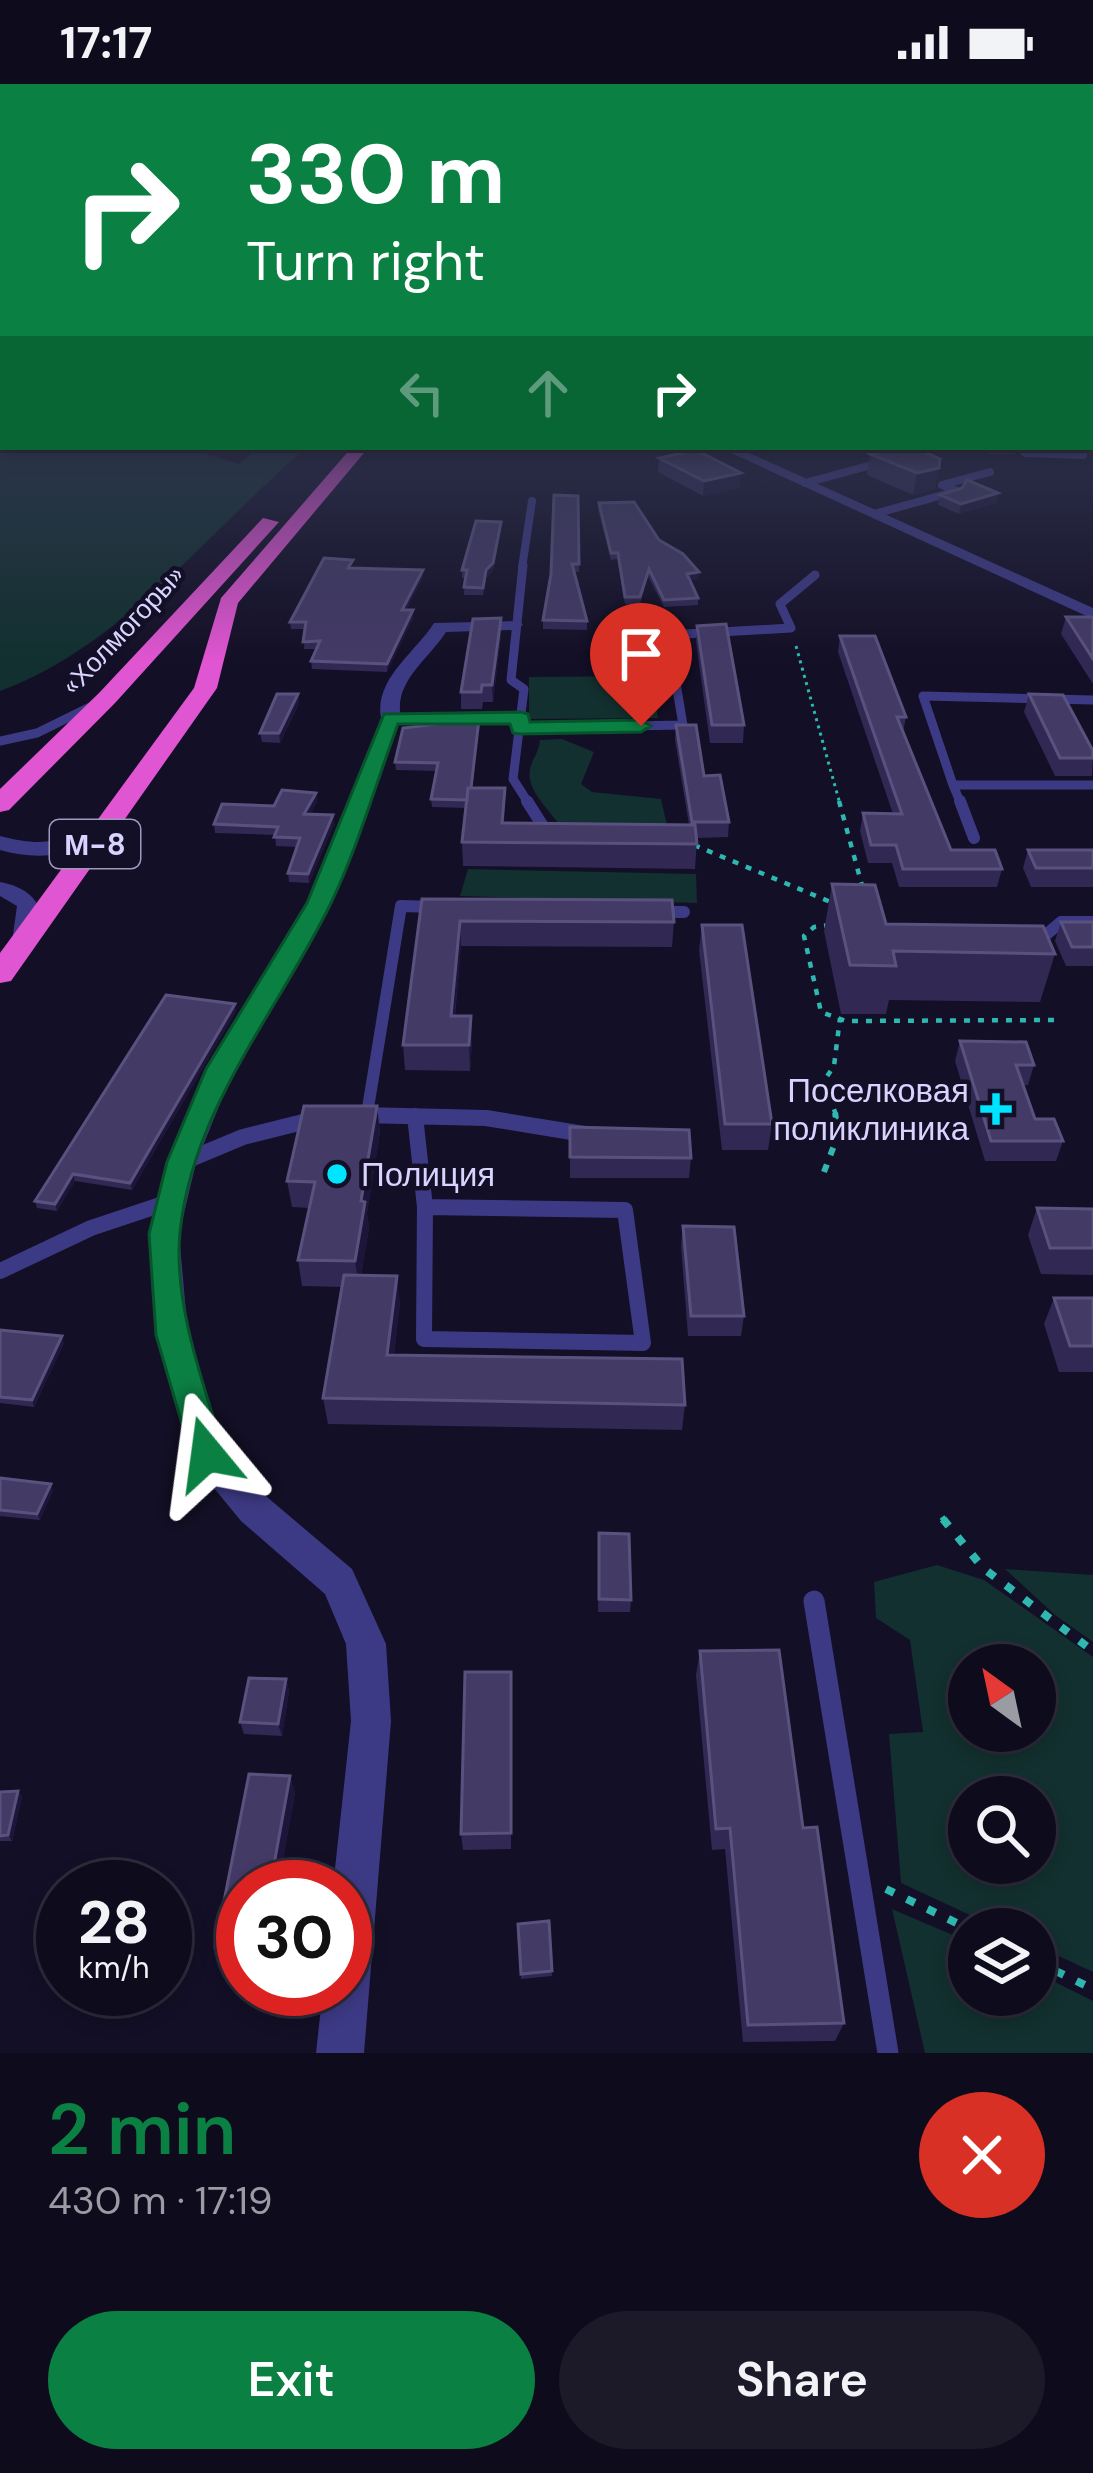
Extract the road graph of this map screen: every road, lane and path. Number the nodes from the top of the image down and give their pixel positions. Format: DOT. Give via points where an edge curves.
graph roads {
  1 [pos="313,477"];
  2 [pos="335,477"];
  3 [pos="792,477"];
  4 [pos="828,477"];
  5 [pos="972,477"];
  6 [pos="805,483"];
  7 [pos="532,501"];
  8 [pos="874,514"];
  9 [pos="815,574"];
  10 [pos="1093,614"];
  11 [pos="514,625"];
  12 [pos="791,628"];
  13 [pos="107,698"];
  14 [pos="1093,700"];
  15 [pos="391,718"];
  16 [pos="520,723"];
  17 [pos="0,741"];
  18 [pos="953,785"];
  19 [pos="1093,785"];
  20 [pos="0,804"];
  21 [pos="112,821"];
  22 [pos="570,832"];
  23 [pos="974,838"];
  24 [pos="686,842"];
  25 [pos="0,843"];
  26 [pos="0,889"];
  27 [pos="865,896"];
  28 [pos="448,907"];
  29 [pos="850,910"];
  30 [pos="637,911"];
  31 [pos="684,913"];
  32 [pos="1093,922"];
  33 [pos="833,924"];
  34 [pos="24,942"];
  35 [pos="1009,947"];
  36 [pos="0,974"];
  37 [pos="840,1018"];
  38 [pos="1058,1020"];
  39 [pos="367,1114"];
  40 [pos="415,1115"];
  41 [pos="610,1135"];
  42 [pos="181,1162"];
  43 [pos="824,1172"];
  44 [pos="172,1202"];
  45 [pos="425,1207"];
  46 [pos="0,1271"];
  47 [pos="942,1517"];
  48 [pos="814,1601"];
  49 [pos="1093,1651"];
  50 [pos="859,1876"];
  51 [pos="948,1919"];
  52 [pos="1056,1971"];
  53 [pos="1093,1989"];
  54 [pos="340,2053"];
  55 [pos="888,2053"];
  1 -- 13 [label="highway, «Холмогоры» / М-8"];
  2 -- 21 [label="highway, «Холмогоры» / М-8" via="228,602 205,688"];
  3 -- 6 [label="street"];
  4 -- 6 [label="lane"];
  5 -- 8 [label="lane" via="942,485 957,491"];
  6 -- 8 [label="street"];
  7 -- 11 [label="lane"];
  8 -- 10 [label="street"];
  9 -- 12 [label="lane" via="780,604"];
  11 -- 15 [label="street" via="440,627 430,649 393,684"];
  11 -- 16 [label="lane" via="511,680 524,689"];
  12 -- 16 [label="lane" via="668,635 683,725"];
  12 -- 27 [label="path"];
  13 -- 17 [label="lane" via="37,733"];
  13 -- 20 [label="highway, «Холмогоры» / М-8"];
  14 -- 18 [label="lane" via="923,696"];
  15 -- 16 [label="lane"];
  15 -- 42 [label="street" via="319,903 220,1069"];
  16 -- 22 [label="lane" via="514,779 546,831"];
  18 -- 19 [label="lane"];
  18 -- 23 [label="lane"];
  21 -- 25 [label="street" via="55,849"];
  21 -- 34 [label="highway, «Холмогоры» / М-8"];
  24 -- 29 [label="path"];
  26 -- 34 [label="street" via="29,902"];
  28 -- 39 [label="lane" via="401,906"];
  30 -- 31 [label="lane"];
  32 -- 35 [label="lane" via="1061,922 1032,947"];
  33 -- 37 [label="path" via="804,936 821,1012"];
  34 -- 36 [label="highway, «Холмогоры» / М-8"];
  37 -- 38 [label="path"];
  37 -- 43 [label="path" via="824,1081 840,1141"];
  39 -- 40 [label="lane"];
  39 -- 42 [label="lane" via="297,1120"];
  40 -- 41 [label="lane"];
  40 -- 45 [label="lane"];
  42 -- 44 [label="street"];
  44 -- 46 [label="lane" via="91,1228"];
  44 -- 54 [label="street" via="164,1234 172,1335 207,1454 254,1509 339,1582 366,1644 371,1720"];
  45 -- 45 [label="lane" via="625,1210 643,1342 424,1339"];
  47 -- 49 [label="path" via="983,1568"];
  48 -- 50 [label="lane"];
  50 -- 51 [label="path"];
  50 -- 55 [label="lane"];
  52 -- 53 [label="path"];
}
